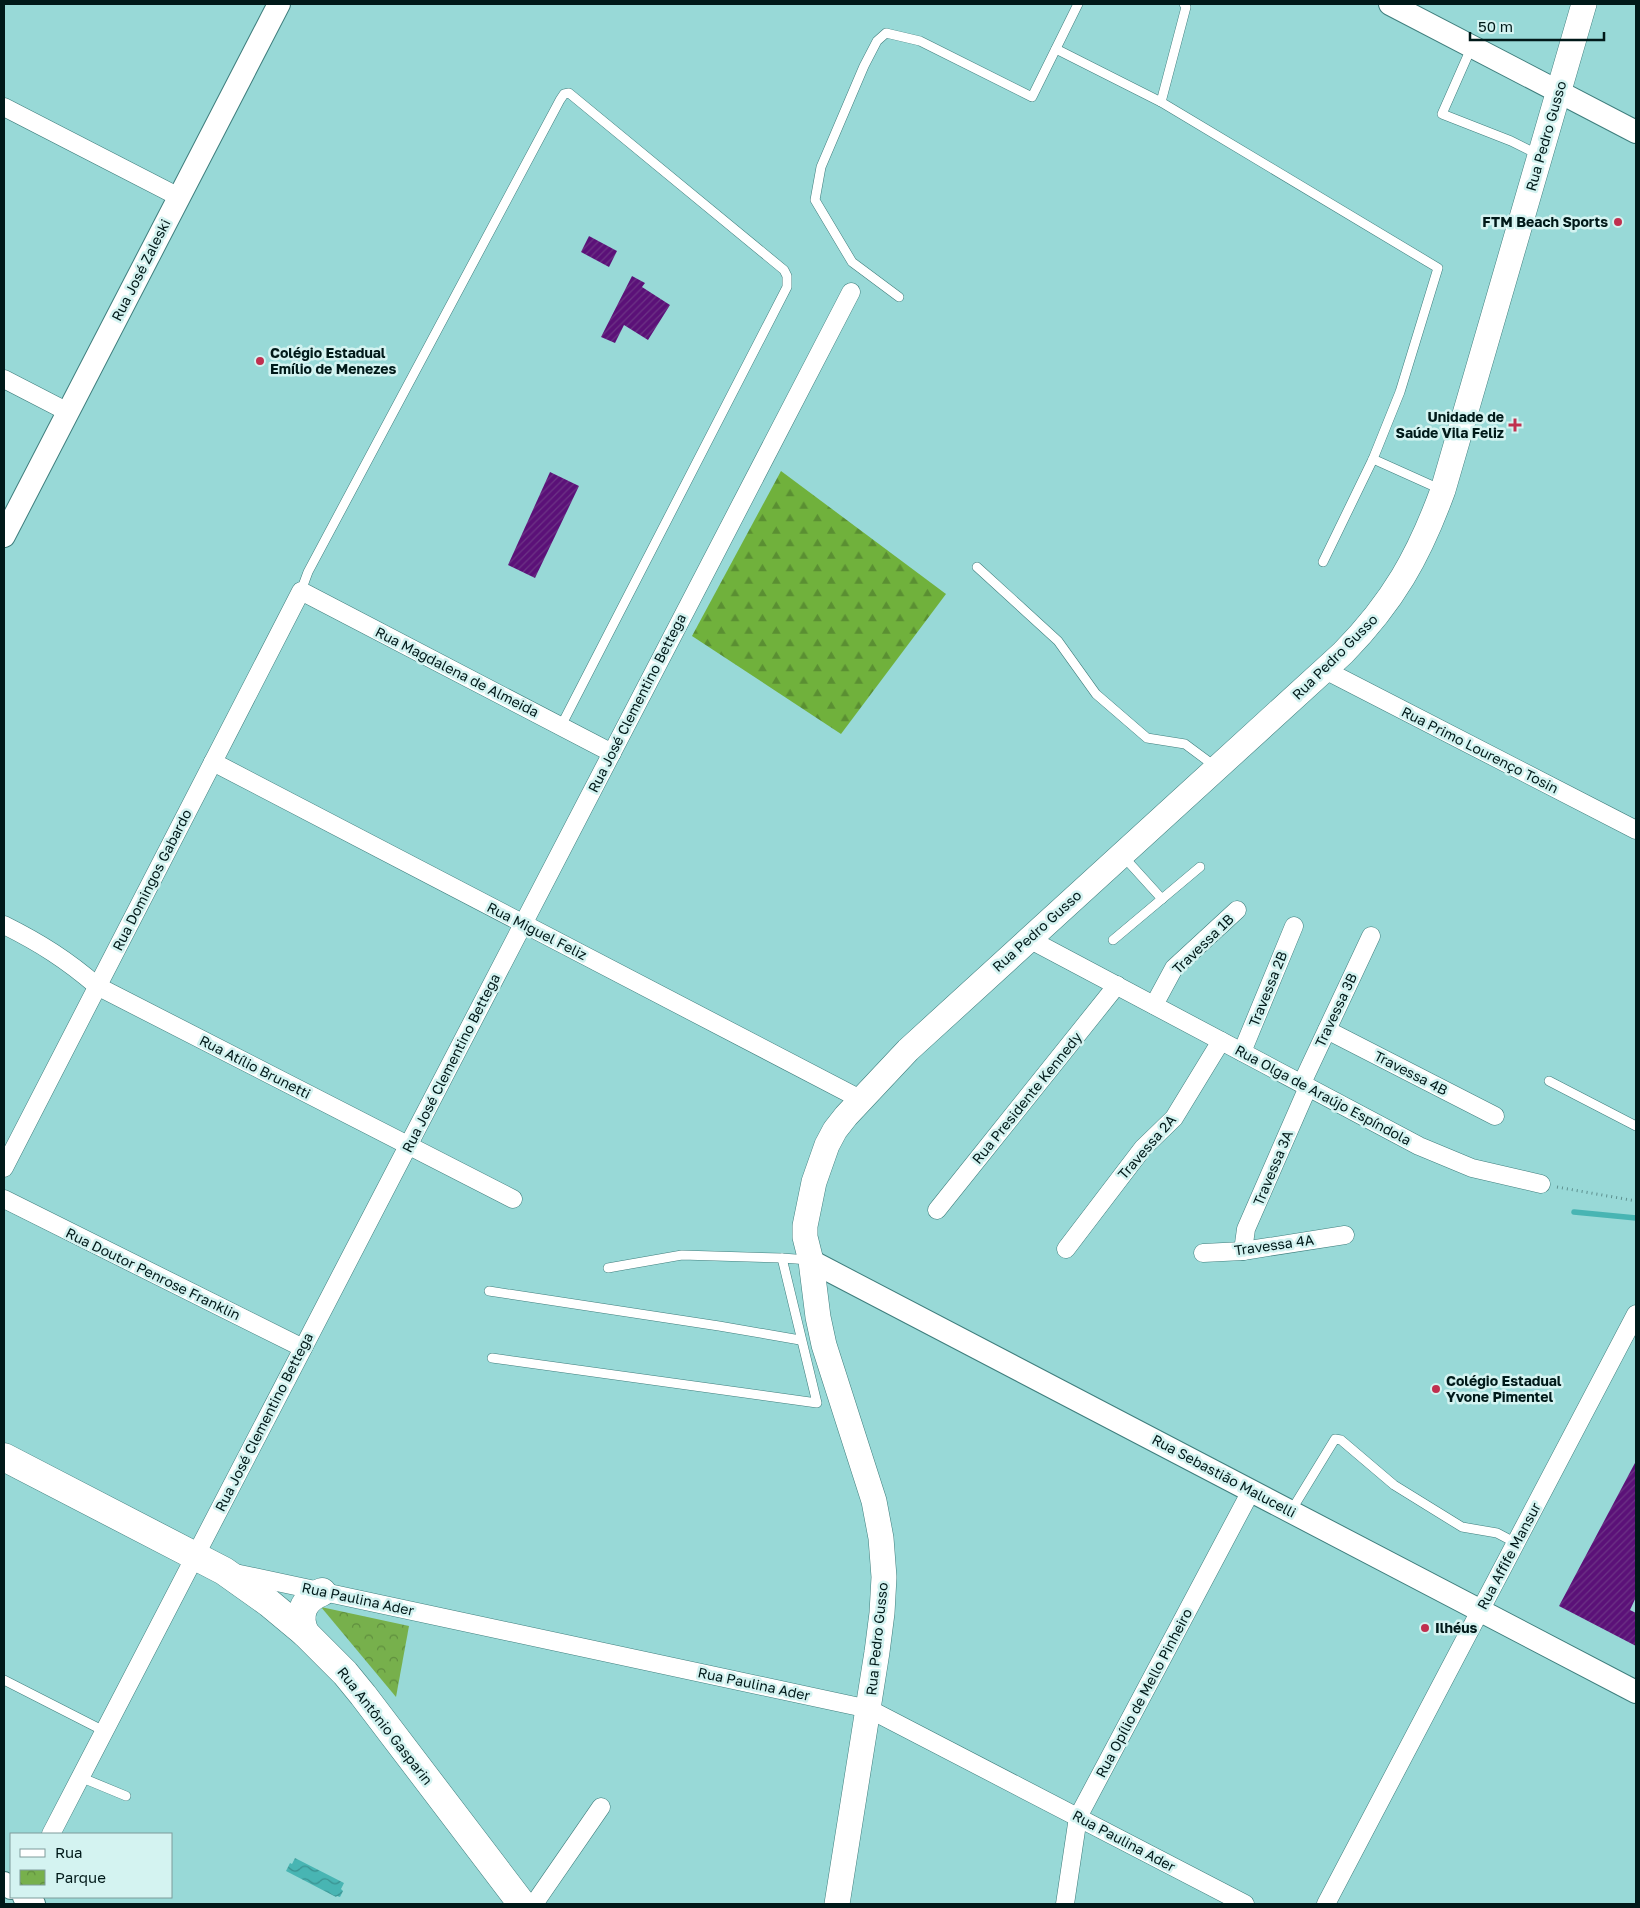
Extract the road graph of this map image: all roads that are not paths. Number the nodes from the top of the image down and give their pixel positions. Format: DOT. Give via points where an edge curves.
graph roads {
  1 [pos="279,4"];
  2 [pos="1078,4"];
  3 [pos="1184,4"];
  4 [pos="1390,4"];
  5 [pos="1584,4"];
  6 [pos="1472,46"];
  7 [pos="1056,49"];
  8 [pos="1559,91"];
  9 [pos="1161,102"];
  10 [pos="4,107"];
  11 [pos="1636,132"];
  12 [pos="1540,155"];
  13 [pos="179,197"];
  14 [pos="851,292"];
  15 [pos="899,297"];
  16 [pos="4,379"];
  17 [pos="68,412"];
  18 [pos="1373,459"];
  19 [pos="1442,490"];
  20 [pos="4,536"];
  21 [pos="1323,562"];
  22 [pos="977,567"];
  23 [pos="301,591"];
  24 [pos="1324,670"];
  25 [pos="561,726"];
  26 [pos="612,753"];
  27 [pos="213,762"];
  28 [pos="1216,767"];
  29 [pos="1636,830"];
  30 [pos="1122,854"];
  31 [pos="1200,867"];
  32 [pos="1162,899"];
  33 [pos="1237,910"];
  34 [pos="523,924"];
  35 [pos="4,925"];
  36 [pos="1294,926"];
  37 [pos="1371,936"];
  38 [pos="1029,938"];
  39 [pos="1113,940"];
  40 [pos="1117,985"];
  41 [pos="98,986"];
  42 [pos="1154,1005"];
  43 [pos="1327,1030"];
  44 [pos="1221,1040"];
  45 [pos="1242,1052"];
  46 [pos="1549,1081"];
  47 [pos="1305,1085"];
  48 [pos="862,1100"];
  49 [pos="1495,1116"];
  50 [pos="1636,1126"];
  51 [pos="408,1145"];
  52 [pos="4,1168"];
  53 [pos="1541,1184"];
  54 [pos="4,1199"];
  55 [pos="513,1199"];
  56 [pos="937,1210"];
  57 [pos="1345,1235"];
  58 [pos="1066,1249"];
  59 [pos="1243,1251"];
  60 [pos="1203,1253"];
  61 [pos="782,1258"];
  62 [pos="811,1261"];
  63 [pos="608,1268"];
  64 [pos="489,1291"];
  65 [pos="1636,1314"];
  66 [pos="800,1340"];
  67 [pos="303,1348"];
  68 [pos="492,1358"];
  69 [pos="829,1401"];
  70 [pos="4,1457"];
  71 [pos="1251,1491"];
  72 [pos="1291,1512"];
  73 [pos="1516,1542"];
  74 [pos="195,1556"];
  75 [pos="224,1571"];
  76 [pos="322,1592"];
  77 [pos="1480,1611"];
  78 [pos="305,1633"];
  79 [pos="4,1680"];
  80 [pos="1636,1692"];
  81 [pos="869,1709"];
  82 [pos="104,1731"];
  83 [pos="80,1777"];
  84 [pos="126,1796"];
  85 [pos="600,1807"];
  86 [pos="1078,1817"];
  87 [pos="52,1833"];
  88 [pos="522,1904"];
  89 [pos="534,1904"];
  90 [pos="837,1904"];
  91 [pos="1065,1904"];
  92 [pos="1245,1904"];
  93 [pos="1326,1904"];
  1 -- 13 [label="street, Rua José Zaleski"];
  2 -- 7 [label="lane"];
  3 -- 9 [label="lane" via="1186,7"];
  4 -- 6 [label="street"];
  5 -- 8 [label="main road, Rua Pedro Gusso"];
  6 -- 8 [label="street"];
  6 -- 12 [label="lane" via="1442,114"];
  7 -- 9 [label="lane"];
  7 -- 15 [label="lane" via="1032,97 920,41 886,34 877,41 821,167 815,200 852,262"];
  8 -- 11 [label="street"];
  8 -- 12 [label="main road, Rua Pedro Gusso"];
  9 -- 18 [label="lane" via="1438,268 1400,392"];
  10 -- 13 [label="street"];
  12 -- 19 [label="main road, Rua Pedro Gusso"];
  13 -- 17 [label="street, Rua José Zaleski"];
  14 -- 26 [label="street, Rua José Clementino Bettega"];
  16 -- 17 [label="street"];
  17 -- 20 [label="street, Rua José Zaleski"];
  18 -- 19 [label="lane"];
  18 -- 21 [label="lane"];
  19 -- 24 [label="main road, Rua Pedro Gusso" via="1419,548 1395,592 1364,632"];
  22 -- 28 [label="lane" via="1058,641 1096,694 1147,738 1185,744"];
  23 -- 25 [label="street, Rua Magdalena de Almeida"];
  23 -- 25 [label="lane" via="308,572 560,100 569,93 784,270 788,281"];
  23 -- 27 [label="street, Rua Domingos Gabardo"];
  24 -- 28 [label="main road, Rua Pedro Gusso"];
  24 -- 29 [label="street, Rua Primo Lourenço Tosin"];
  25 -- 26 [label="street, Rua Magdalena de Almeida"];
  26 -- 34 [label="street, Rua José Clementino Bettega"];
  27 -- 34 [label="street, Rua Miguel Feliz"];
  27 -- 41 [label="street, Rua Domingos Gabardo"];
  28 -- 30 [label="main road, Rua Pedro Gusso"];
  30 -- 32 [label="lane"];
  30 -- 38 [label="main road, Rua Pedro Gusso"];
  31 -- 32 [label="lane"];
  32 -- 39 [label="lane"];
  33 -- 42 [label="street, Travessa 1B" via="1174,968"];
  34 -- 48 [label="street, Rua Miguel Feliz"];
  34 -- 51 [label="street, Rua José Clementino Bettega"];
  35 -- 41 [label="street, Rua Atílio Brunetti" via="71,963"];
  36 -- 45 [label="street, Travessa 2B"];
  37 -- 43 [label="street, Travessa 3B"];
  38 -- 40 [label="street, Rua Olga de Araújo Espíndola"];
  38 -- 48 [label="main road, Rua Pedro Gusso" via="908,1050"];
  40 -- 42 [label="street, Rua Olga de Araújo Espíndola"];
  40 -- 56 [label="street, Rua Presidente Kennedy"];
  41 -- 51 [label="street, Rua Atílio Brunetti"];
  41 -- 52 [label="street, Rua Domingos Gabardo"];
  42 -- 44 [label="street, Rua Olga de Araújo Espíndola"];
  43 -- 47 [label="street, Travessa 3B"];
  43 -- 49 [label="street, Travessa 4B"];
  44 -- 45 [label="street, Rua Olga de Araújo Espíndola"];
  44 -- 58 [label="street, Travessa 2A" via="1170,1124 1143,1148"];
  45 -- 47 [label="street, Rua Olga de Araújo Espíndola"];
  46 -- 50 [label="lane"];
  47 -- 53 [label="street, Rua Olga de Araújo Espíndola" via="1447,1158 1496,1175"];
  47 -- 59 [label="street, Travessa 3A" via="1246,1229"];
  48 -- 62 [label="main road, Rua Pedro Gusso" via="833,1179 820,1240"];
  51 -- 55 [label="street, Rua Atílio Brunetti"];
  51 -- 67 [label="street, Rua José Clementino Bettega"];
  54 -- 67 [label="street, Rua Doutor Penrose Franklin"];
  57 -- 59 [label="street, Travessa 4A"];
  59 -- 60 [label="street, Travessa 4A"];
  61 -- 62 [label="lane"];
  61 -- 63 [label="lane" via="682,1256"];
  61 -- 66 [label="lane"];
  62 -- 69 [label="main road, Rua Pedro Gusso"];
  62 -- 71 [label="street, Rua Sebastião Malucelli"];
  64 -- 66 [label="lane"];
  65 -- 73 [label="street, Rua Affife Mansur"];
  66 -- 69 [label="lane"];
  67 -- 74 [label="street, Rua José Clementino Bettega"];
  68 -- 69 [label="lane"];
  69 -- 81 [label="main road, Rua Pedro Gusso" via="874,1501 881,1538 882,1613"];
  70 -- 74 [label="main road, Rua Antônio Gasparin"];
  71 -- 72 [label="street, Rua Sebastião Malucelli"];
  71 -- 86 [label="street, Rua Opílio de Mello Pinheiro"];
  72 -- 73 [label="lane" via="1335,1439 1394,1485 1462,1527 1497,1533"];
  72 -- 77 [label="street, Rua Sebastião Malucelli"];
  73 -- 77 [label="street, Rua Affife Mansur"];
  74 -- 75 [label="main road, Rua Antônio Gasparin"];
  74 -- 82 [label="street, Rua José Clementino Bettega"];
  75 -- 76 [label="street, Rua Paulina Ader"];
  75 -- 78 [label="main road, Rua Antônio Gasparin"];
  76 -- 78 [label="main road" via="314,1595 302,1608 301,1625"];
  76 -- 81 [label="street, Rua Paulina Ader"];
  77 -- 80 [label="street, Rua Sebastião Malucelli"];
  77 -- 93 [label="street, Rua Affife Mansur"];
  78 -- 88 [label="main road, Rua Antônio Gasparin" via="363,1695"];
  79 -- 82 [label="lane"];
  81 -- 86 [label="street, Rua Paulina Ader"];
  81 -- 90 [label="main road, Rua Pedro Gusso"];
  82 -- 83 [label="street, Rua José Clementino Bettega"];
  83 -- 84 [label="lane"];
  83 -- 87 [label="street, Rua José Clementino Bettega"];
  85 -- 89 [label="street"];
  86 -- 91 [label="street, Rua Opílio de Mello Pinheiro"];
  86 -- 92 [label="street, Rua Paulina Ader"];
}
